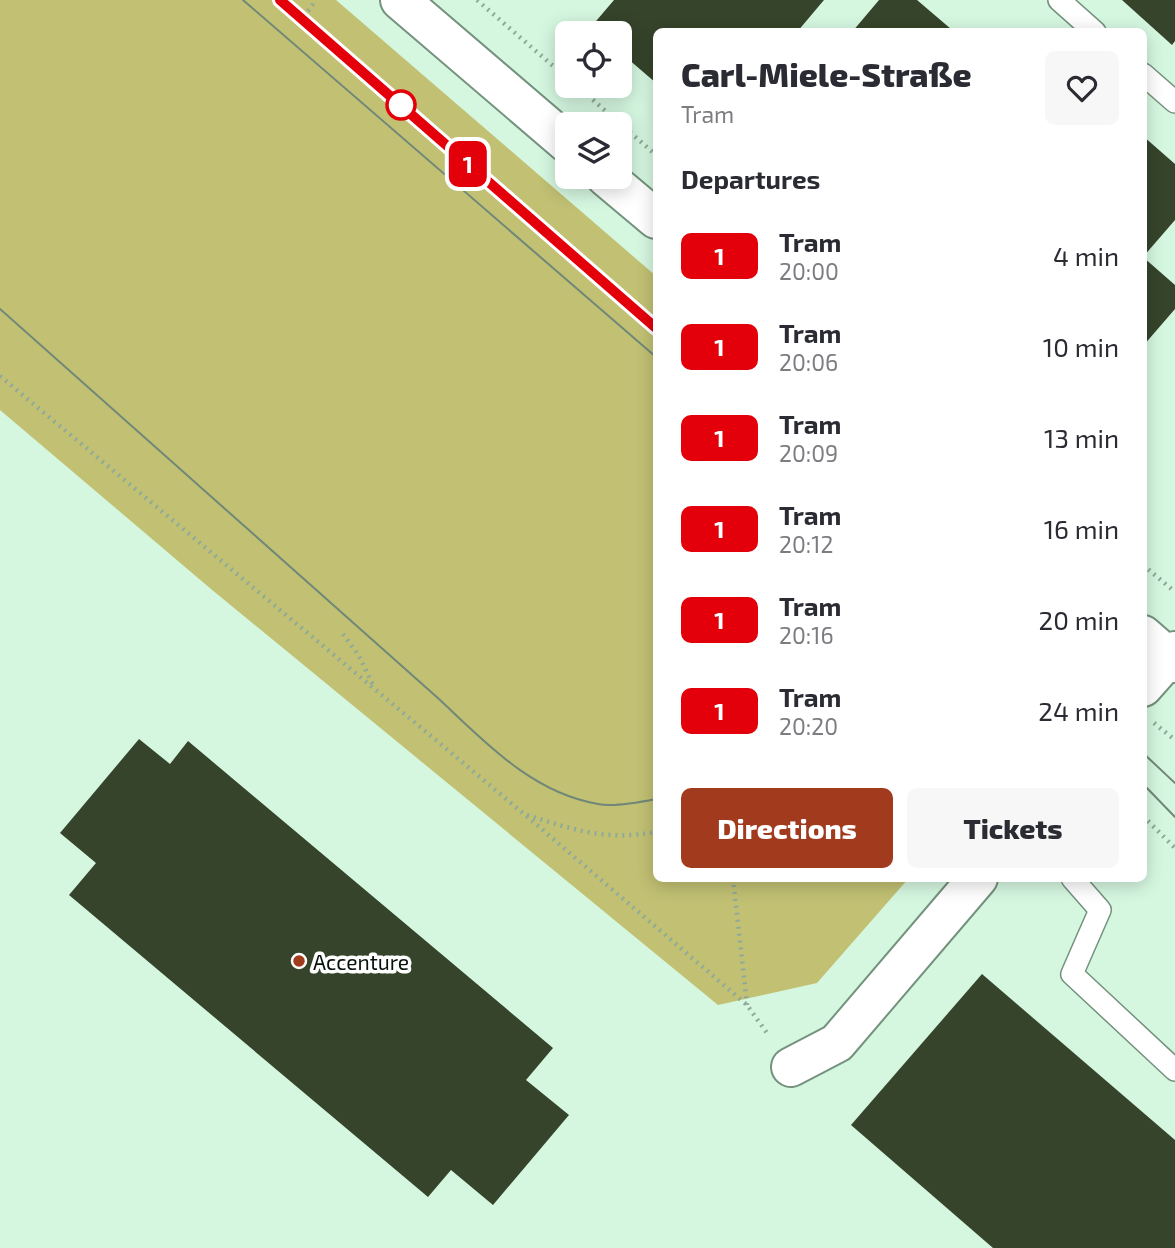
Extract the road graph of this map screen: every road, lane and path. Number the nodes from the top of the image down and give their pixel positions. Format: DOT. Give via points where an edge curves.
graph roads {
  1 [pos="316,0"];
  2 [pos="400,0"];
  3 [pos="477,0"];
  4 [pos="1059,0"];
  5 [pos="308,11"];
  6 [pos="1090,28"];
  7 [pos="555,68"];
  8 [pos="1147,78"];
  9 [pos="590,98"];
  10 [pos="1175,102"];
  11 [pos="555,133"];
  12 [pos="653,152"];
  13 [pos="620,189"];
  14 [pos="653,216"];
  15 [pos="0,376"];
  16 [pos="1147,568"];
  17 [pos="1175,592"];
  18 [pos="344,634"];
  19 [pos="1165,652"];
  20 [pos="375,690"];
  21 [pos="1148,704"];
  22 [pos="1175,740"];
  23 [pos="523,814"];
  24 [pos="1147,820"];
  25 [pos="653,832"];
  26 [pos="1175,848"];
  27 [pos="733,882"];
  28 [pos="975,882"];
  29 [pos="1076,882"];
  30 [pos="747,1005"];
  31 [pos="791,1067"];
  32 [pos="1175,1070"];
  1 -- 5 [label="path"];
  2 -- 11 [label="street"];
  3 -- 7 [label="path"];
  4 -- 6 [label="lane"];
  8 -- 10 [label="lane"];
  9 -- 12 [label="path"];
  13 -- 14 [label="street"];
  15 -- 20 [label="path"];
  16 -- 17 [label="path"];
  18 -- 20 [label="path"];
  19 -- 21 [label="street"];
  20 -- 23 [label="path"];
  21 -- 22 [label="path"];
  23 -- 25 [label="path" via="588,834"];
  23 -- 30 [label="path"];
  24 -- 26 [label="path"];
  27 -- 30 [label="path"];
  28 -- 31 [label="street" via="837,1043"];
  29 -- 32 [label="lane" via="1100,910 1072,974"];
  30 -- 31 [label="path"];
}
